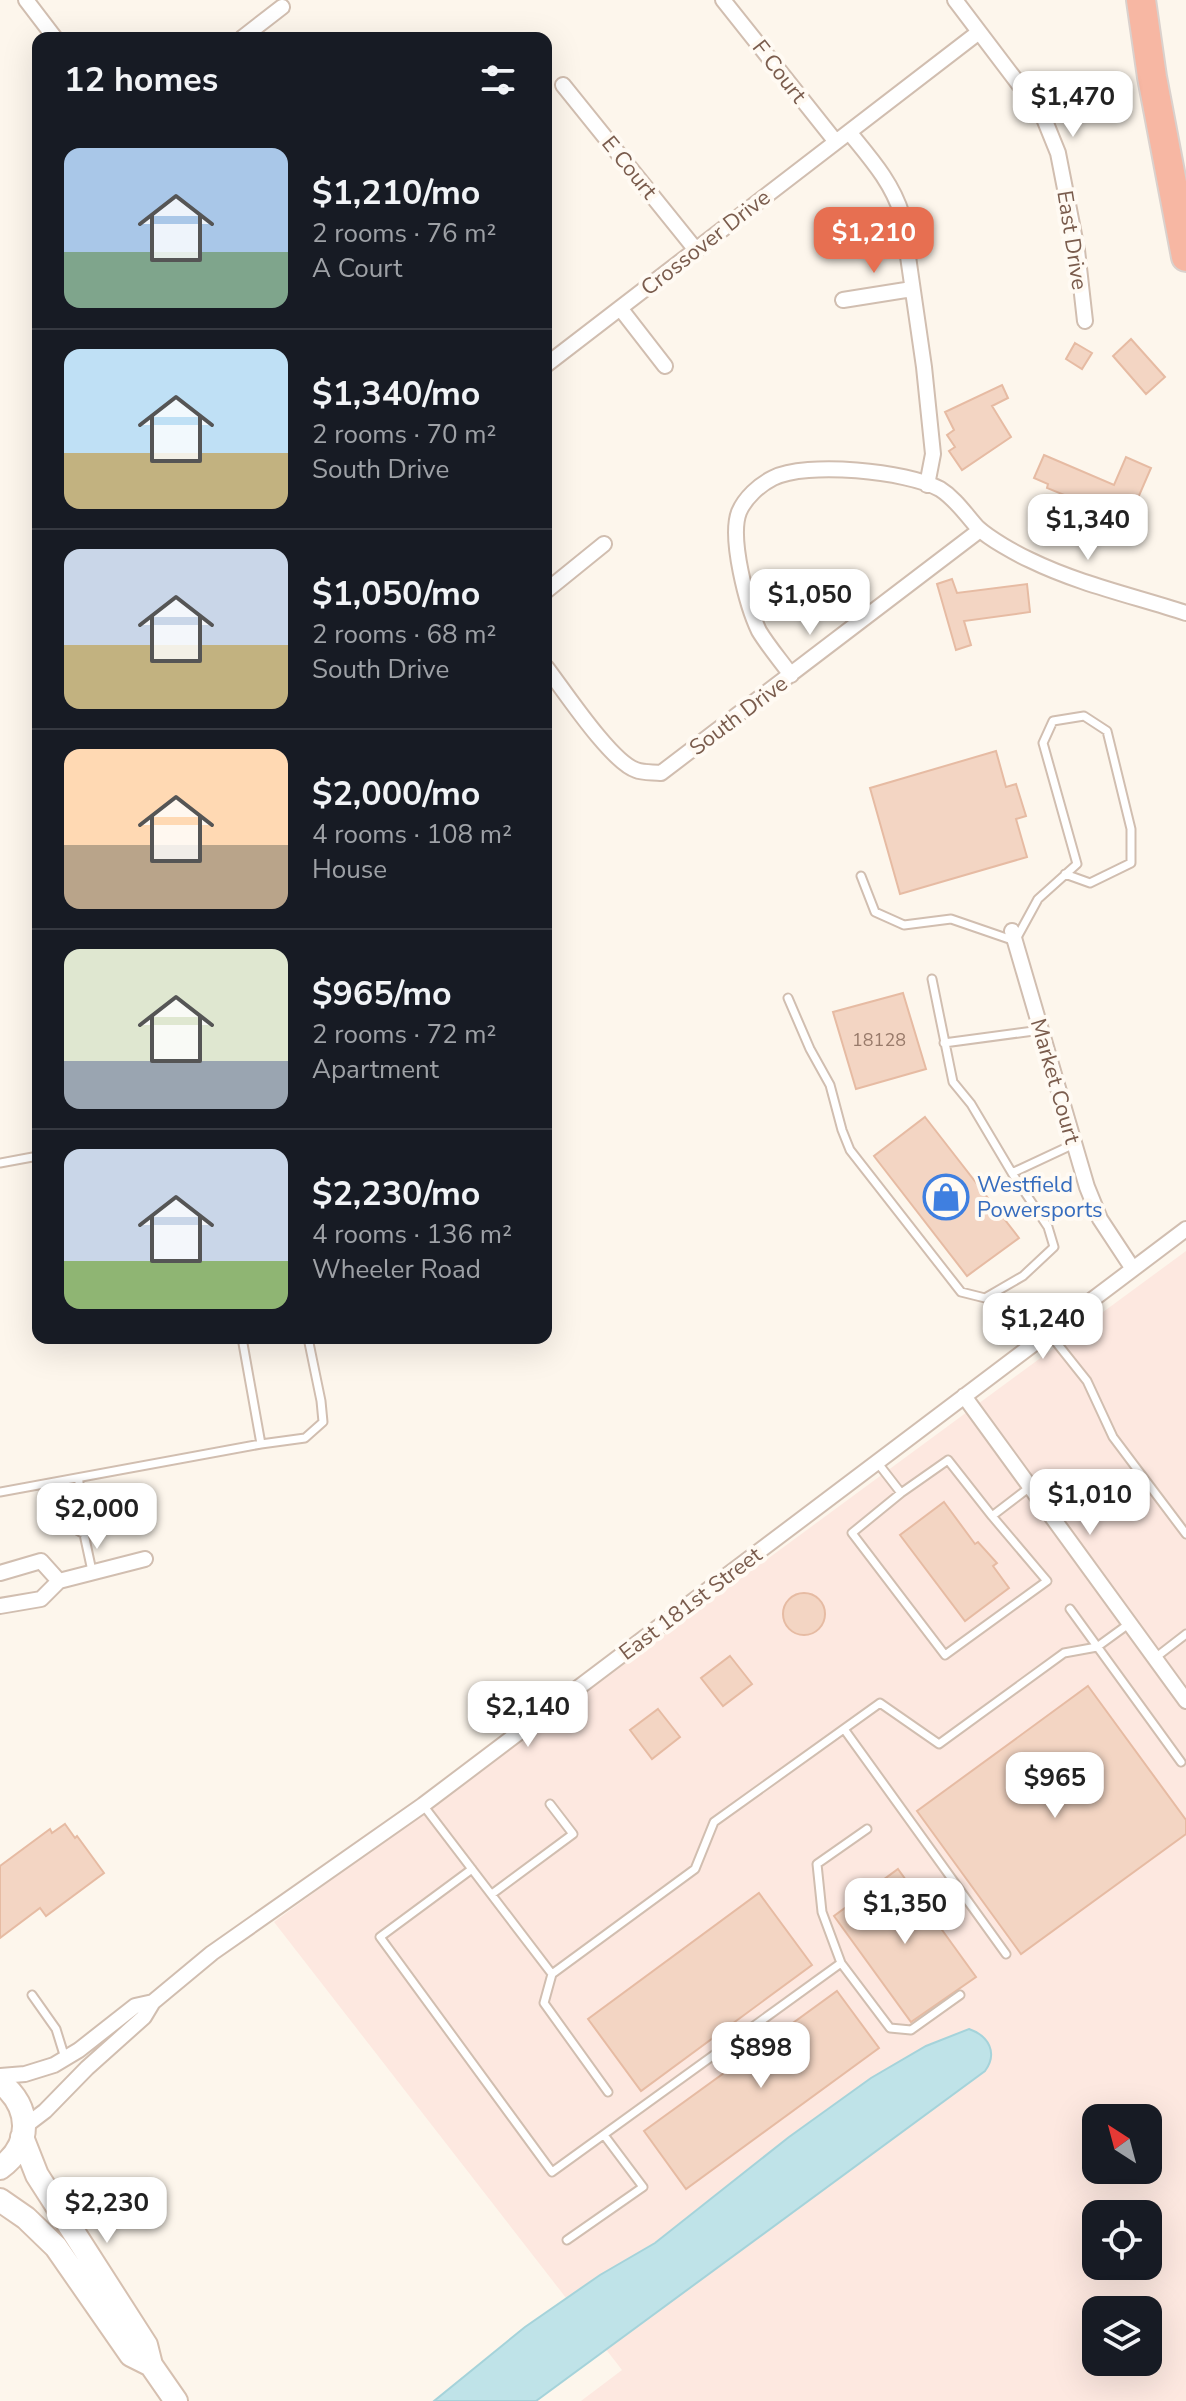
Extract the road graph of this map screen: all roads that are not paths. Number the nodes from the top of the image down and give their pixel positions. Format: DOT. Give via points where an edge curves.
graph roads {
  1 [pos="723,0"];
  2 [pos="955,0"];
  3 [pos="1141,0"];
  4 [pos="28,1"];
  5 [pos="282,7"];
  6 [pos="51,32"];
  7 [pos="250,32"];
  8 [pos="979,32"];
  9 [pos="563,85"];
  10 [pos="849,132"];
  11 [pos="836,142"];
  12 [pos="696,250"];
  13 [pos="1186,257"];
  14 [pos="912,289"];
  15 [pos="843,300"];
  16 [pos="620,308"];
  17 [pos="1085,321"];
  18 [pos="552,360"];
  19 [pos="665,366"];
  20 [pos="927,485"];
  21 [pos="980,530"];
  22 [pos="604,544"];
  23 [pos="552,586"];
  24 [pos="1186,613"];
  25 [pos="552,675"];
  26 [pos="791,675"];
  27 [pos="1065,874"];
  28 [pos="861,876"];
  29 [pos="1013,936"];
  30 [pos="932,979"];
  31 [pos="788,998"];
  32 [pos="1041,1030"];
  33 [pos="944,1043"];
  34 [pos="1074,1144"];
  35 [pos="32,1157"];
  36 [pos="0,1163"];
  37 [pos="1012,1173"];
  38 [pos="1186,1229"];
  39 [pos="1133,1269"];
  40 [pos="1048,1332"];
  41 [pos="243,1344"];
  42 [pos="309,1344"];
  43 [pos="964,1396"];
  44 [pos="261,1444"];
  45 [pos="877,1462"];
  46 [pos="78,1481"];
  47 [pos="1030,1487"];
  48 [pos="0,1492"];
  49 [pos="901,1493"];
  50 [pos="992,1516"];
  51 [pos="84,1534"];
  52 [pos="1186,1534"];
  53 [pos="145,1559"];
  54 [pos="92,1571"];
  55 [pos="0,1573"];
  56 [pos="59,1581"];
  57 [pos="0,1606"];
  58 [pos="1070,1609"];
  59 [pos="1130,1623"];
  60 [pos="1186,1634"];
  61 [pos="1097,1647"];
  62 [pos="1155,1658"];
  63 [pos="1186,1701"];
  64 [pos="844,1729"];
  65 [pos="1181,1762"];
  66 [pos="550,1804"];
  67 [pos="423,1805"];
  68 [pos="867,1829"];
  69 [pos="472,1869"];
  70 [pos="492,1894"];
  71 [pos="1006,1954"];
  72 [pos="841,1963"];
  73 [pos="552,1974"];
  74 [pos="32,1995"];
  75 [pos="960,1995"];
  76 [pos="153,2002"];
  77 [pos="65,2058"];
  78 [pos="0,2079"];
  79 [pos="608,2092"];
  80 [pos="23,2132"];
  81 [pos="604,2135"];
  82 [pos="0,2168"];
  83 [pos="0,2200"];
  84 [pos="567,2240"];
  85 [pos="151,2365"];
  86 [pos="176,2401"];
  1 -- 11 [label="street, F Court"];
  2 -- 8 [label="street, East Drive"];
  3 -- 13 [label="highway"];
  4 -- 6 [label="street"];
  5 -- 7 [label="street"];
  8 -- 10 [label="street, Crossover Drive"];
  8 -- 17 [label="street, East Drive" via="1043,116 1058,153"];
  9 -- 12 [label="street, E Court"];
  10 -- 11 [label="street, Crossover Drive"];
  10 -- 14 [label="street" via="897,199"];
  11 -- 12 [label="street, Crossover Drive"];
  12 -- 16 [label="street, Crossover Drive"];
  14 -- 15 [label="street"];
  14 -- 20 [label="street" via="933,454"];
  16 -- 18 [label="street, Crossover Drive"];
  16 -- 19 [label="street"];
  20 -- 21 [label="street" via="960,506"];
  20 -- 26 [label="street" via="879,472 812,468 773,477 744,502 736,523 739,564 755,622"];
  21 -- 24 [label="street" via="1063,574"];
  21 -- 26 [label="street, South Drive"];
  22 -- 23 [label="street"];
  25 -- 26 [label="street, South Drive" via="624,763 661,773"];
  27 -- 27 [label="lane" via="1077,864 1043,743 1053,721 1084,716 1107,731 1131,829 1131,863 1090,883"];
  27 -- 29 [label="lane" via="1038,899"];
  28 -- 29 [label="lane" via="875,912 904,925 951,919"];
  29 -- 32 [label="street, Market Court"];
  30 -- 33 [label="lane"];
  31 -- 37 [label="lane" via="830,1085 850,1150 961,1292 985,1298 1023,1276 1054,1247 1048,1227"];
  32 -- 33 [label="lane"];
  32 -- 34 [label="street, Market Court"];
  33 -- 37 [label="lane" via="953,1082"];
  34 -- 37 [label="lane"];
  34 -- 39 [label="street, Market Court" via="1100,1219"];
  35 -- 36 [label="lane"];
  38 -- 39 [label="street, East 181st Street"];
  39 -- 40 [label="street, East 181st Street"];
  40 -- 43 [label="street, East 181st Street"];
  40 -- 52 [label="lane" via="1087,1381 1113,1437"];
  41 -- 44 [label="lane"];
  42 -- 44 [label="lane" via="323,1422 305,1438"];
  43 -- 45 [label="street, East 181st Street"];
  43 -- 47 [label="street"];
  44 -- 46 [label="lane"];
  45 -- 49 [label="lane"];
  45 -- 67 [label="street, East 181st Street"];
  46 -- 48 [label="lane"];
  46 -- 51 [label="lane" via="65,1499 70,1526"];
  46 -- 51 [label="lane" via="93,1493 100,1523"];
  47 -- 50 [label="lane"];
  47 -- 59 [label="street"];
  49 -- 50 [label="lane" via="948,1460"];
  49 -- 50 [label="lane" via="852,1533 945,1655 1047,1581"];
  51 -- 54 [label="lane"];
  53 -- 54 [label="street"];
  54 -- 56 [label="street"];
  55 -- 56 [label="street" via="41,1561"];
  56 -- 57 [label="street" via="41,1599"];
  58 -- 61 [label="lane"];
  59 -- 61 [label="lane"];
  59 -- 62 [label="street"];
  60 -- 62 [label="lane"];
  61 -- 64 [label="lane" via="1064,1653 939,1744 880,1703"];
  61 -- 65 [label="lane"];
  62 -- 63 [label="street"];
  64 -- 71 [label="lane"];
  64 -- 73 [label="lane" via="714,1822 695,1869"];
  66 -- 70 [label="lane" via="573,1834"];
  67 -- 69 [label="lane"];
  67 -- 76 [label="street, East 181st Street" via="212,1953"];
  68 -- 72 [label="lane" via="817,1864 822,1912"];
  69 -- 70 [label="lane"];
  69 -- 81 [label="lane" via="380,1937 552,2172"];
  70 -- 73 [label="lane"];
  72 -- 75 [label="lane" via="890,2028 911,2030"];
  72 -- 81 [label="lane"];
  73 -- 79 [label="lane" via="544,2003"];
  74 -- 77 [label="lane" via="56,2029"];
  76 -- 77 [label="street, East 181st Street" via="135,2006"];
  76 -- 80 [label="street, East 181st Street" via="144,2017"];
  77 -- 78 [label="street, East 181st Street"];
  78 -- 80 [label="street" via="18,2101"];
  80 -- 82 [label="street" via="11,2159"];
  80 -- 85 [label="street" via="37,2175 146,2345"];
  81 -- 84 [label="lane" via="643,2187"];
  83 -- 85 [label="street" via="56,2247 131,2355"];
  85 -- 86 [label="street"];
}
